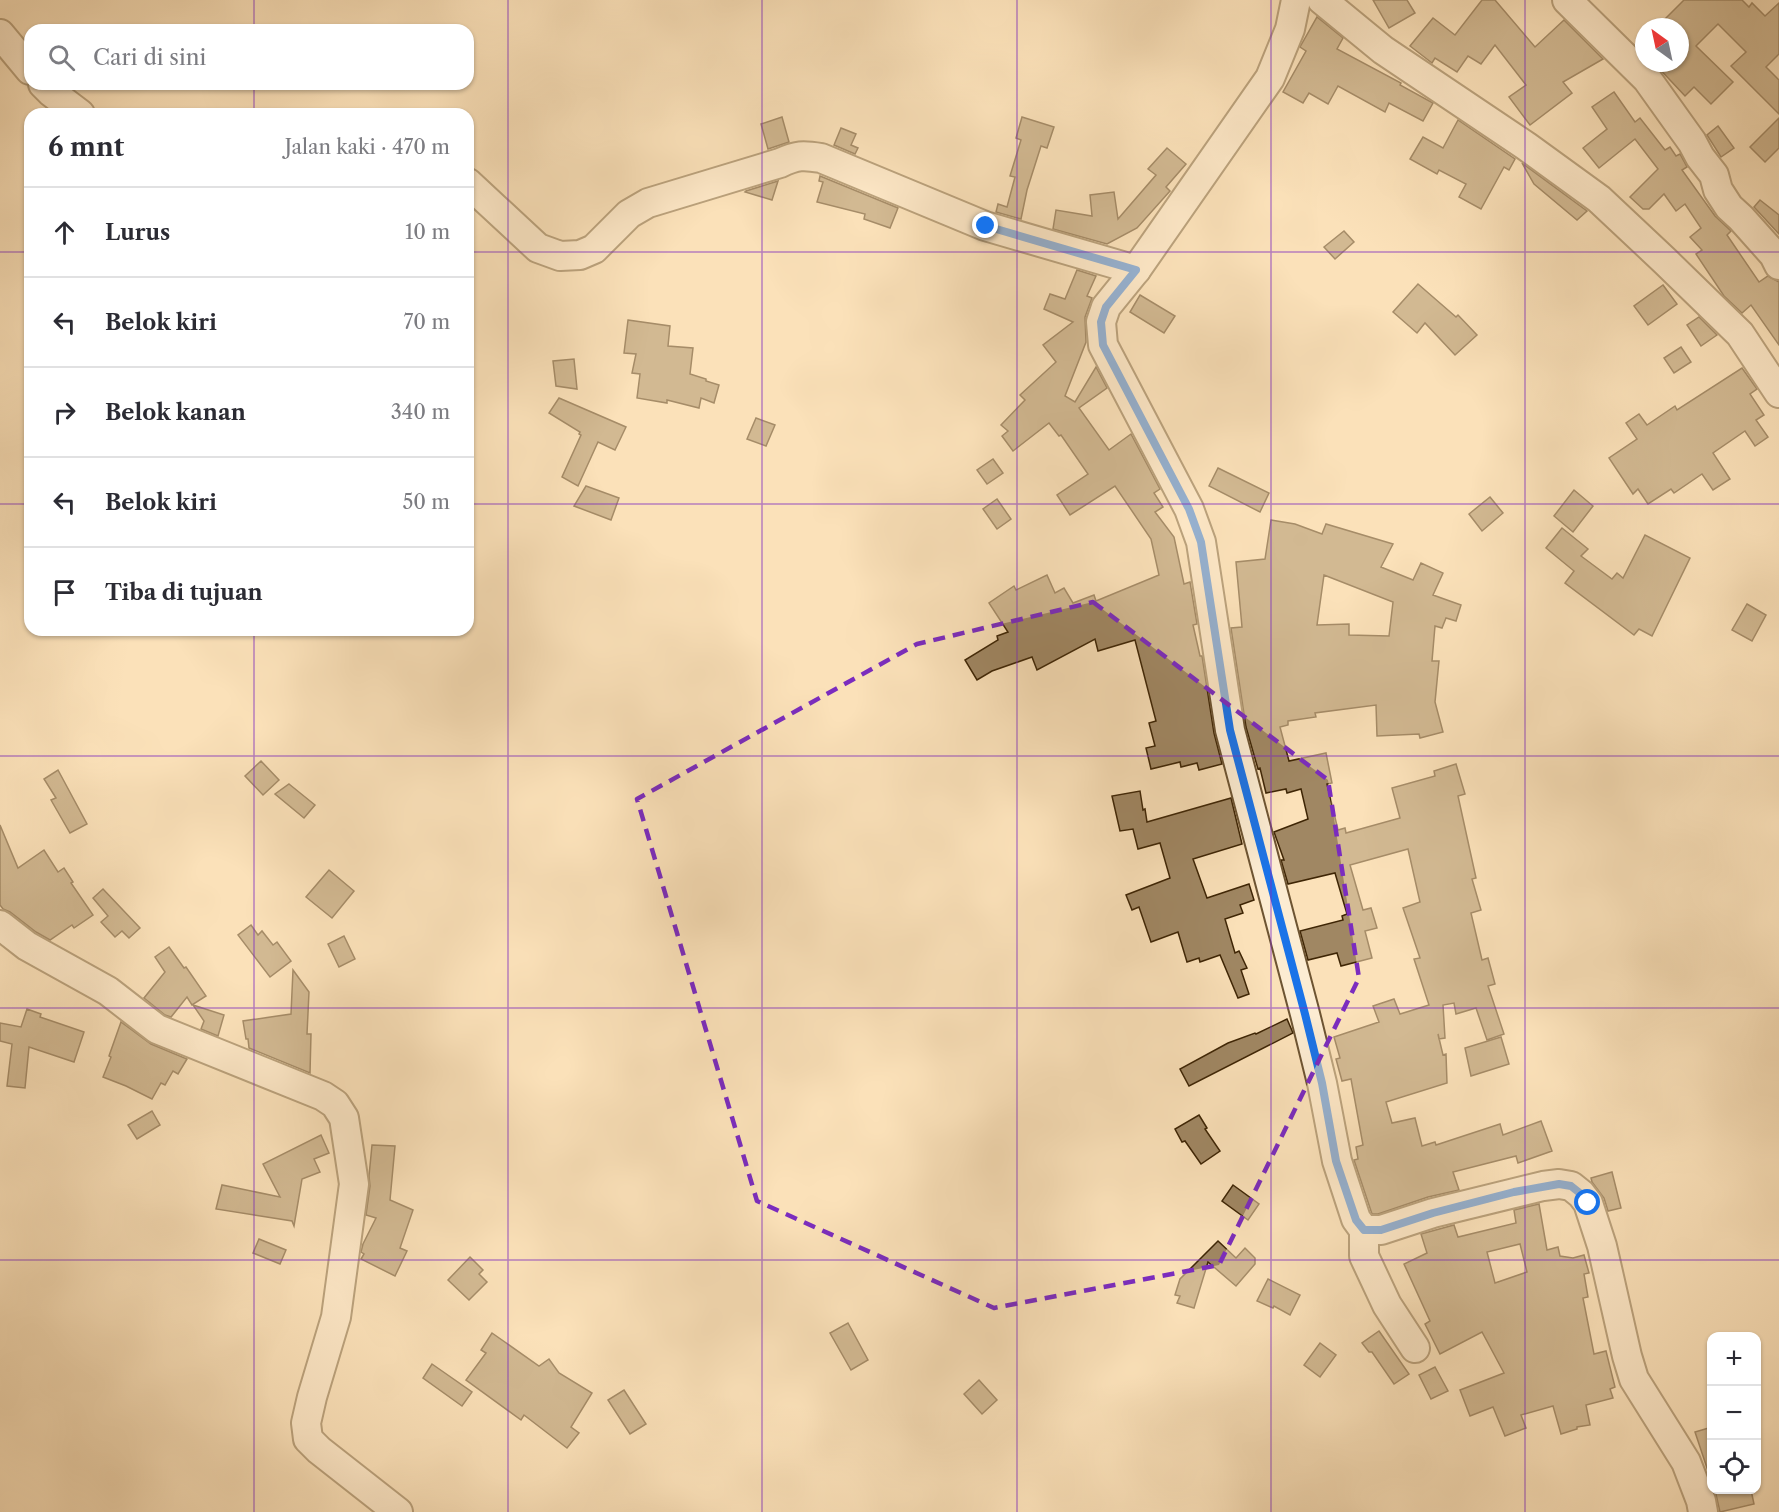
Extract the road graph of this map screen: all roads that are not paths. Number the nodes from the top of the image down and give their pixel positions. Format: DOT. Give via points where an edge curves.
graph roads {
  1 [pos="1296,0"];
  2 [pos="1322,0"];
  3 [pos="1567,0"];
  4 [pos="0,34"];
  5 [pos="24,63"];
  6 [pos="49,90"];
  7 [pos="72,108"];
  8 [pos="474,189"];
  9 [pos="1779,266"];
  10 [pos="1136,270"];
  11 [pos="1779,393"];
  12 [pos="0,925"];
  13 [pos="1364,1230"];
  14 [pos="1415,1348"];
  15 [pos="398,1512"];
  16 [pos="1703,1512"];
  1 -- 10 [label="street" via="1290,29 1270,78"];
  2 -- 11 [label="street" via="1383,50 1599,199 1740,334"];
  3 -- 9 [label="street" via="1647,80 1714,175 1729,207 1774,255"];
  4 -- 5 [label="street"];
  6 -- 7 [label="street"];
  8 -- 10 [label="street" via="538,248 560,256 580,255 594,249 629,214 648,203 804,155 821,158 986,226"];
  10 -- 13 [label="street" via="1106,307 1101,322 1103,345 1189,509 1201,542 1230,730 1322,1083 1336,1161 1356,1220"];
  12 -- 15 [label="street" via="27,946 108,991 157,1029 335,1104 344,1118 354,1184 336,1317 312,1397 306,1423 308,1438"];
  13 -- 14 [label="street" via="1364,1256 1387,1305"];
  13 -- 16 [label="street" via="1381,1230 1543,1186 1571,1186 1581,1194 1588,1203 1602,1246 1634,1379 1686,1462"];
}
